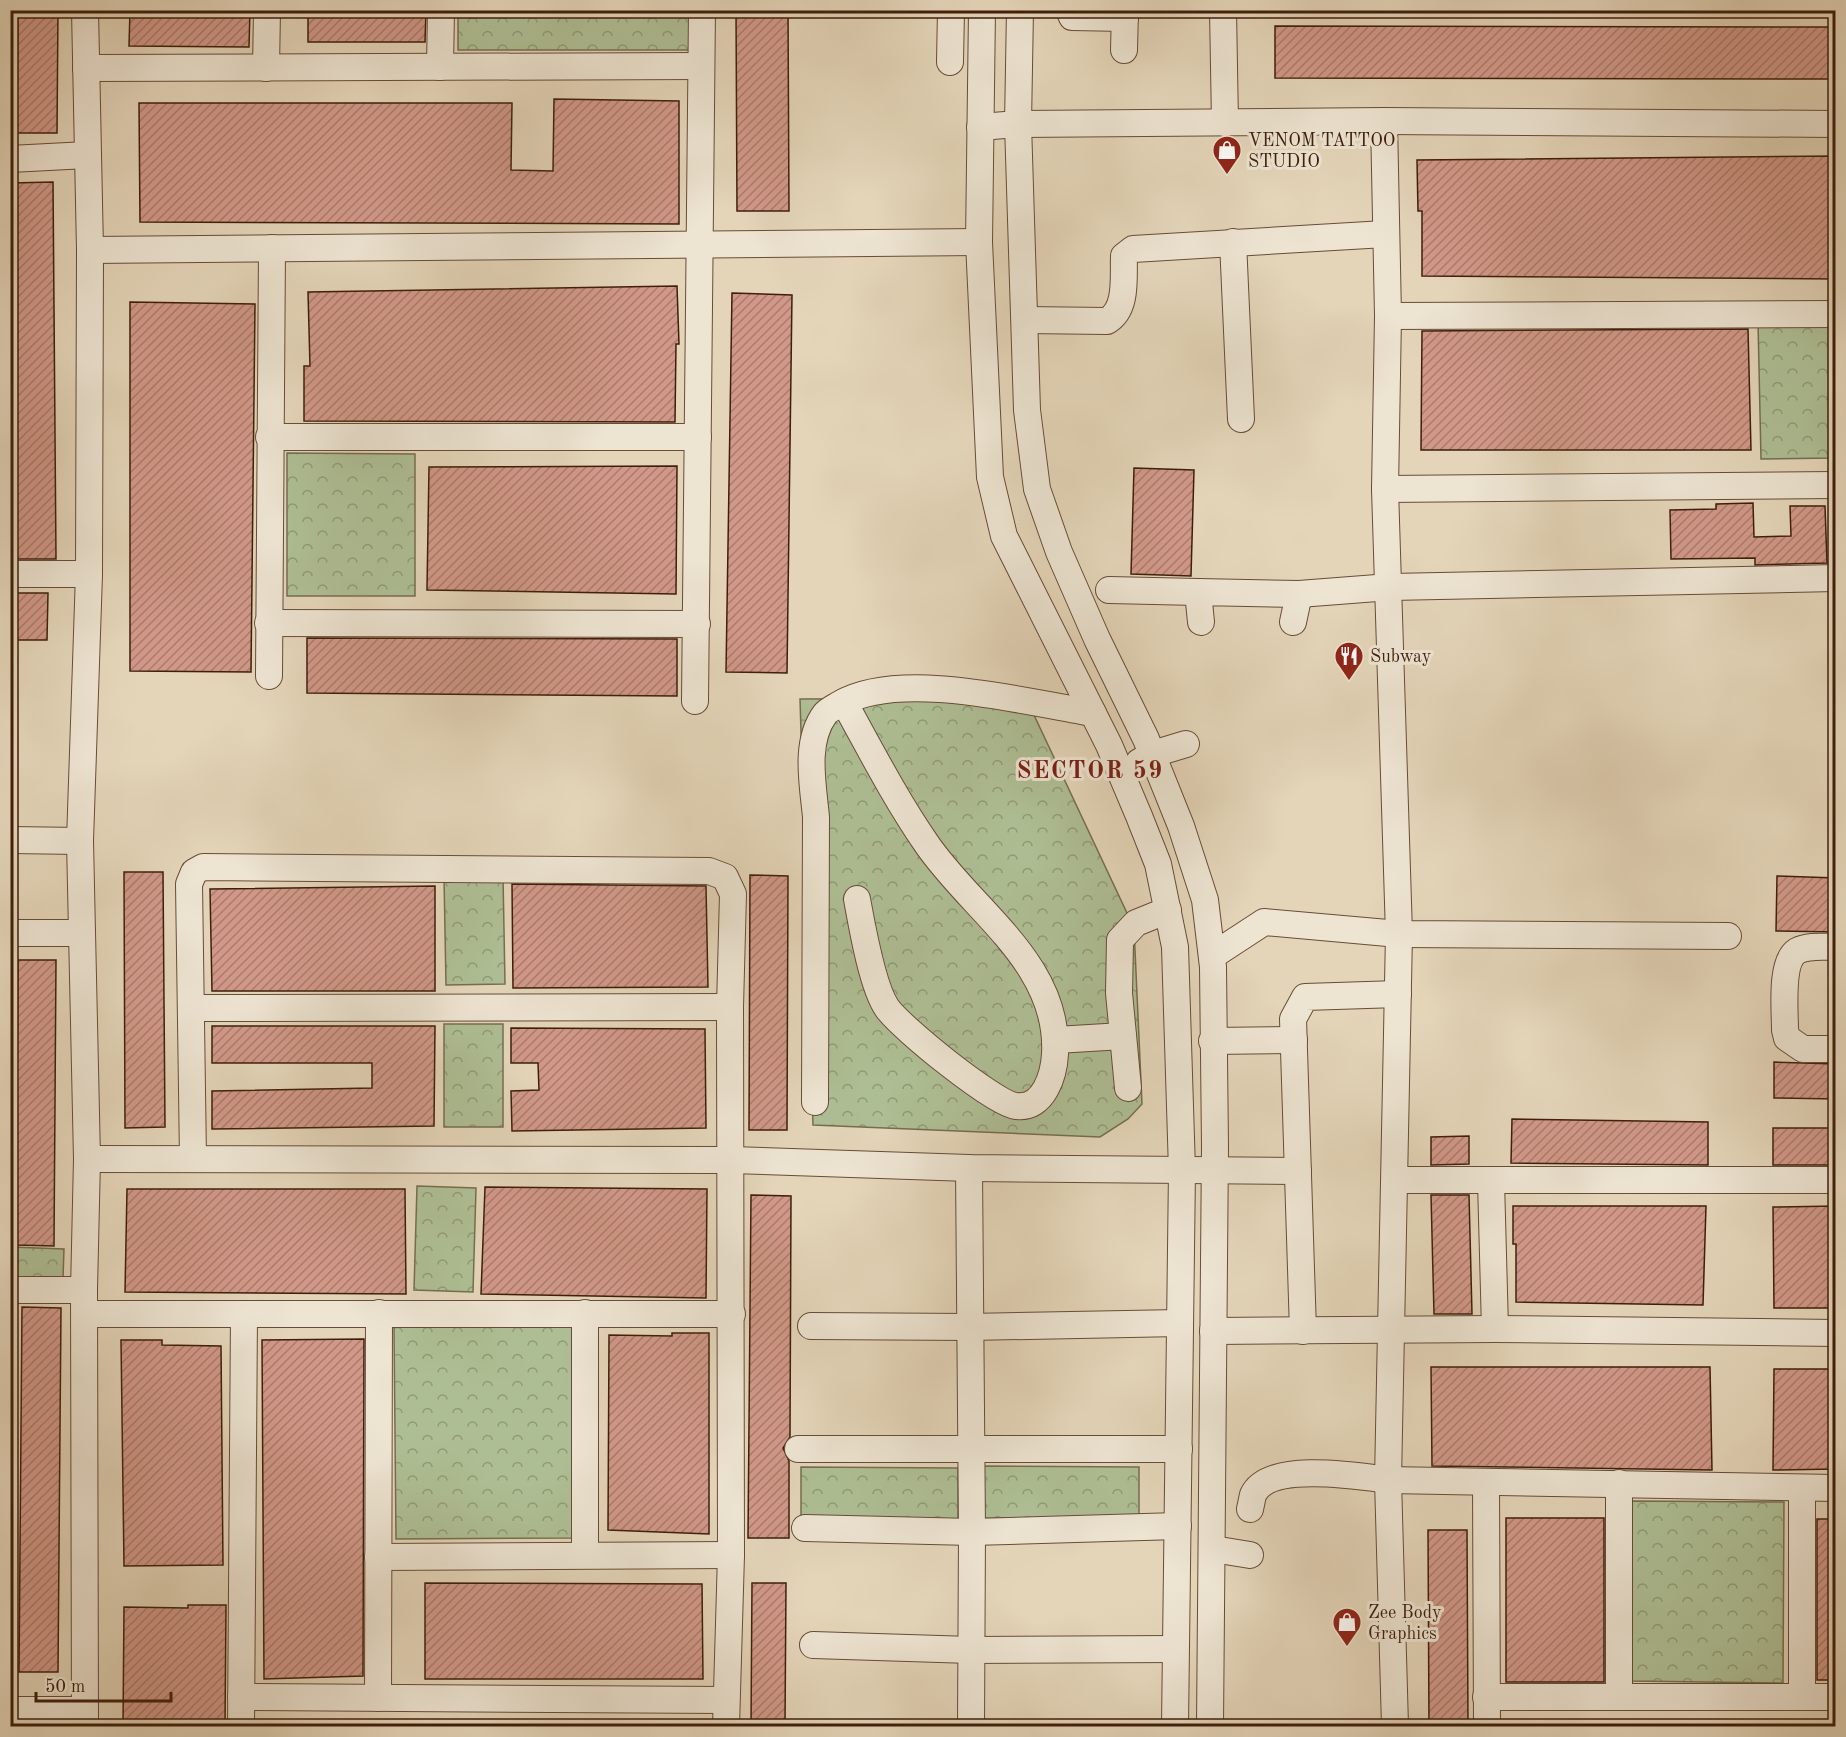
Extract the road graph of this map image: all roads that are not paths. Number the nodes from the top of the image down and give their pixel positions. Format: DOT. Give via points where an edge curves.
graph roads {
  1 [pos="85,10"];
  2 [pos="267,10"];
  3 [pos="441,10"];
  4 [pos="702,10"];
  5 [pos="951,10"];
  6 [pos="982,10"];
  7 [pos="1020,10"];
  8 [pos="1069,10"];
  9 [pos="1223,10"];
  10 [pos="1125,14"];
  11 [pos="1124,50"];
  12 [pos="950,62"];
  13 [pos="701,66"];
  14 [pos="440,67"];
  15 [pos="86,68"];
  16 [pos="266,68"];
  17 [pos="1384,121"];
  18 [pos="1225,123"];
  19 [pos="1018,124"];
  20 [pos="1836,124"];
  21 [pos="980,127"];
  22 [pos="87,154"];
  23 [pos="10,159"];
  24 [pos="1385,234"];
  25 [pos="979,242"];
  26 [pos="1233,242"];
  27 [pos="700,245"];
  28 [pos="272,248"];
  29 [pos="90,250"];
  30 [pos="1836,314"];
  31 [pos="1388,316"];
  32 [pos="1025,320"];
  33 [pos="1241,419"];
  34 [pos="269,437"];
  35 [pos="698,437"];
  36 [pos="1836,485"];
  37 [pos="1385,489"];
  38 [pos="10,574"];
  39 [pos="89,574"];
  40 [pos="1836,578"];
  41 [pos="1390,587"];
  42 [pos="1109,590"];
  43 [pos="1198,592"];
  44 [pos="1299,594"];
  45 [pos="1201,622"];
  46 [pos="1293,622"];
  47 [pos="268,624"];
  48 [pos="697,624"];
  49 [pos="269,676"];
  50 [pos="695,701"];
  51 [pos="844,702"];
  52 [pos="1093,713"];
  53 [pos="1186,744"];
  54 [pos="1153,754"];
  55 [pos="1120,772"];
  56 [pos="10,840"];
  57 [pos="80,841"];
  58 [pos="858,899"];
  59 [pos="1168,910"];
  60 [pos="10,933"];
  61 [pos="81,933"];
  62 [pos="1399,934"];
  63 [pos="1728,936"];
  64 [pos="1836,947"];
  65 [pos="1212,956"];
  66 [pos="1398,994"];
  67 [pos="730,1007"];
  68 [pos="191,1008"];
  69 [pos="1123,1036"];
  70 [pos="1056,1040"];
  71 [pos="1294,1040"];
  72 [pos="1212,1041"];
  73 [pos="1836,1048"];
  74 [pos="1128,1088"];
  75 [pos="815,1102"];
  76 [pos="87,1159"];
  77 [pos="193,1159"];
  78 [pos="731,1160"];
  79 [pos="969,1167"];
  80 [pos="1182,1170"];
  81 [pos="1213,1171"];
  82 [pos="1298,1171"];
  83 [pos="1395,1180"];
  84 [pos="1836,1180"];
  85 [pos="1491,1181"];
  86 [pos="10,1290"];
  87 [pos="84,1302"];
  88 [pos="379,1313"];
  89 [pos="585,1313"];
  90 [pos="244,1314"];
  91 [pos="732,1314"];
  92 [pos="1180,1323"];
  93 [pos="811,1326"];
  94 [pos="970,1327"];
  95 [pos="1392,1329"];
  96 [pos="1495,1329"];
  97 [pos="1213,1331"];
  98 [pos="1303,1331"];
  99 [pos="1836,1332"];
  100 [pos="798,1449"];
  101 [pos="1179,1449"];
  102 [pos="972,1450"];
  103 [pos="1388,1480"];
  104 [pos="1486,1482"];
  105 [pos="1619,1483"];
  106 [pos="1836,1488"];
  107 [pos="1802,1489"];
  108 [pos="1250,1509"];
  109 [pos="1178,1526"];
  110 [pos="805,1528"];
  111 [pos="972,1532"];
  112 [pos="1213,1549"];
  113 [pos="585,1555"];
  114 [pos="731,1555"];
  115 [pos="1250,1555"];
  116 [pos="378,1557"];
  117 [pos="813,1645"];
  118 [pos="1176,1648"];
  119 [pos="971,1650"];
  120 [pos="1802,1696"];
  121 [pos="241,1697"];
  122 [pos="1486,1697"];
  123 [pos="1619,1697"];
  124 [pos="1836,1697"];
  125 [pos="378,1698"];
  126 [pos="725,1700"];
  127 [pos="10,1710"];
  128 [pos="85,1718"];
  129 [pos="241,1726"];
  130 [pos="726,1726"];
  131 [pos="971,1726"];
  132 [pos="1175,1726"];
  133 [pos="1210,1726"];
  134 [pos="1395,1726"];
  135 [pos="1486,1726"];
  1 -- 15 [label="street"];
  2 -- 16 [label="street"];
  3 -- 14 [label="street"];
  4 -- 13 [label="street"];
  5 -- 12 [label="street"];
  6 -- 21 [label="street"];
  7 -- 19 [label="street"];
  8 -- 10 [label="street" via="1072,16"];
  9 -- 18 [label="street"];
  10 -- 11 [label="street"];
  13 -- 14 [label="street"];
  13 -- 27 [label="street"];
  14 -- 16 [label="street"];
  15 -- 16 [label="street"];
  15 -- 22 [label="street"];
  17 -- 18 [label="street"];
  17 -- 20 [label="street"];
  17 -- 24 [label="street"];
  18 -- 19 [label="street"];
  19 -- 21 [label="street"];
  19 -- 32 [label="street"];
  21 -- 25 [label="street"];
  22 -- 23 [label="street"];
  22 -- 29 [label="street"];
  24 -- 26 [label="street"];
  24 -- 31 [label="street"];
  25 -- 27 [label="street"];
  25 -- 52 [label="street" via="987,423 996,507 1004,536"];
  26 -- 32 [label="street" via="1127,252 1120,308 1107,321"];
  26 -- 33 [label="street"];
  27 -- 28 [label="street"];
  27 -- 35 [label="street"];
  28 -- 29 [label="street"];
  28 -- 34 [label="street"];
  29 -- 39 [label="street"];
  30 -- 31 [label="street"];
  31 -- 37 [label="street"];
  32 -- 54 [label="street" via="1028,410 1037,489 1059,552"];
  34 -- 35 [label="street"];
  34 -- 47 [label="street"];
  35 -- 48 [label="street"];
  36 -- 37 [label="street"];
  37 -- 41 [label="street"];
  38 -- 39 [label="street"];
  39 -- 57 [label="street"];
  40 -- 41 [label="street"];
  41 -- 44 [label="street"];
  41 -- 62 [label="street"];
  42 -- 43 [label="street"];
  43 -- 44 [label="street"];
  43 -- 45 [label="street"];
  44 -- 46 [label="street"];
  47 -- 48 [label="street"];
  47 -- 49 [label="street"];
  48 -- 50 [label="street"];
  51 -- 52 [label="street" via="872,691 914,688"];
  51 -- 70 [label="street" via="927,846 1033,969"];
  51 -- 75 [label="street" via="825,712 813,736"];
  52 -- 55 [label="street"];
  53 -- 54 [label="street"];
  54 -- 55 [label="street"];
  54 -- 65 [label="street" via="1205,900"];
  55 -- 59 [label="street" via="1158,864"];
  56 -- 57 [label="street"];
  57 -- 61 [label="street"];
  58 -- 70 [label="street" via="864,938 886,1006 910,1032 978,1083 1017,1107 1034,1101 1051,1078"];
  59 -- 69 [label="street" via="1136,923 1120,940"];
  59 -- 80 [label="street" via="1175,947"];
  60 -- 61 [label="street"];
  61 -- 76 [label="street"];
  62 -- 63 [label="street"];
  62 -- 65 [label="street" via="1264,922"];
  62 -- 66 [label="street"];
  64 -- 73 [label="street" via="1809,948 1790,958 1785,1030 1787,1038 1803,1049"];
  65 -- 72 [label="street"];
  66 -- 71 [label="street" via="1305,997 1293,1019"];
  66 -- 83 [label="street"];
  67 -- 68 [label="street"];
  67 -- 68 [label="street" via="733,894 725,877 709,871 203,867 194,872 189,884"];
  67 -- 78 [label="street"];
  68 -- 77 [label="street"];
  69 -- 70 [label="street"];
  69 -- 74 [label="street"];
  71 -- 72 [label="street"];
  71 -- 82 [label="street"];
  72 -- 81 [label="street"];
  76 -- 77 [label="street"];
  76 -- 87 [label="street"];
  77 -- 78 [label="street"];
  78 -- 79 [label="street"];
  78 -- 91 [label="street"];
  79 -- 80 [label="street"];
  79 -- 94 [label="street"];
  80 -- 81 [label="street"];
  80 -- 92 [label="street"];
  81 -- 82 [label="street"];
  81 -- 97 [label="street"];
  82 -- 98 [label="street"];
  83 -- 85 [label="street"];
  83 -- 95 [label="street"];
  84 -- 85 [label="street"];
  85 -- 96 [label="street"];
  86 -- 87 [label="street"];
  87 -- 90 [label="street"];
  87 -- 128 [label="street"];
  88 -- 89 [label="street"];
  88 -- 90 [label="street"];
  88 -- 116 [label="street"];
  89 -- 91 [label="street"];
  89 -- 113 [label="street"];
  90 -- 121 [label="street"];
  91 -- 114 [label="street"];
  92 -- 94 [label="street"];
  92 -- 101 [label="street"];
  93 -- 94 [label="street"];
  94 -- 102 [label="street"];
  95 -- 96 [label="street"];
  95 -- 98 [label="street"];
  95 -- 103 [label="street"];
  96 -- 99 [label="street"];
  97 -- 98 [label="street"];
  97 -- 112 [label="street"];
  100 -- 102 [label="street"];
  101 -- 102 [label="street"];
  101 -- 109 [label="street"];
  102 -- 111 [label="street"];
  103 -- 104 [label="street"];
  103 -- 108 [label="street" via="1314,1473 1274,1478 1254,1494"];
  103 -- 134 [label="street"];
  104 -- 105 [label="street"];
  104 -- 122 [label="street"];
  105 -- 107 [label="street"];
  105 -- 123 [label="street"];
  106 -- 107 [label="street"];
  107 -- 120 [label="street"];
  109 -- 111 [label="street"];
  109 -- 118 [label="street"];
  110 -- 111 [label="street"];
  111 -- 119 [label="street"];
  112 -- 115 [label="street"];
  112 -- 133 [label="street"];
  113 -- 114 [label="street"];
  113 -- 116 [label="street"];
  114 -- 126 [label="street"];
  116 -- 125 [label="street"];
  117 -- 119 [label="street"];
  118 -- 119 [label="street"];
  118 -- 132 [label="street"];
  119 -- 131 [label="street"];
  120 -- 123 [label="street"];
  120 -- 124 [label="street"];
  121 -- 125 [label="street"];
  121 -- 129 [label="street"];
  122 -- 123 [label="street"];
  122 -- 135 [label="street"];
  125 -- 126 [label="street"];
  126 -- 130 [label="street"];
  127 -- 128 [label="street"];
}
